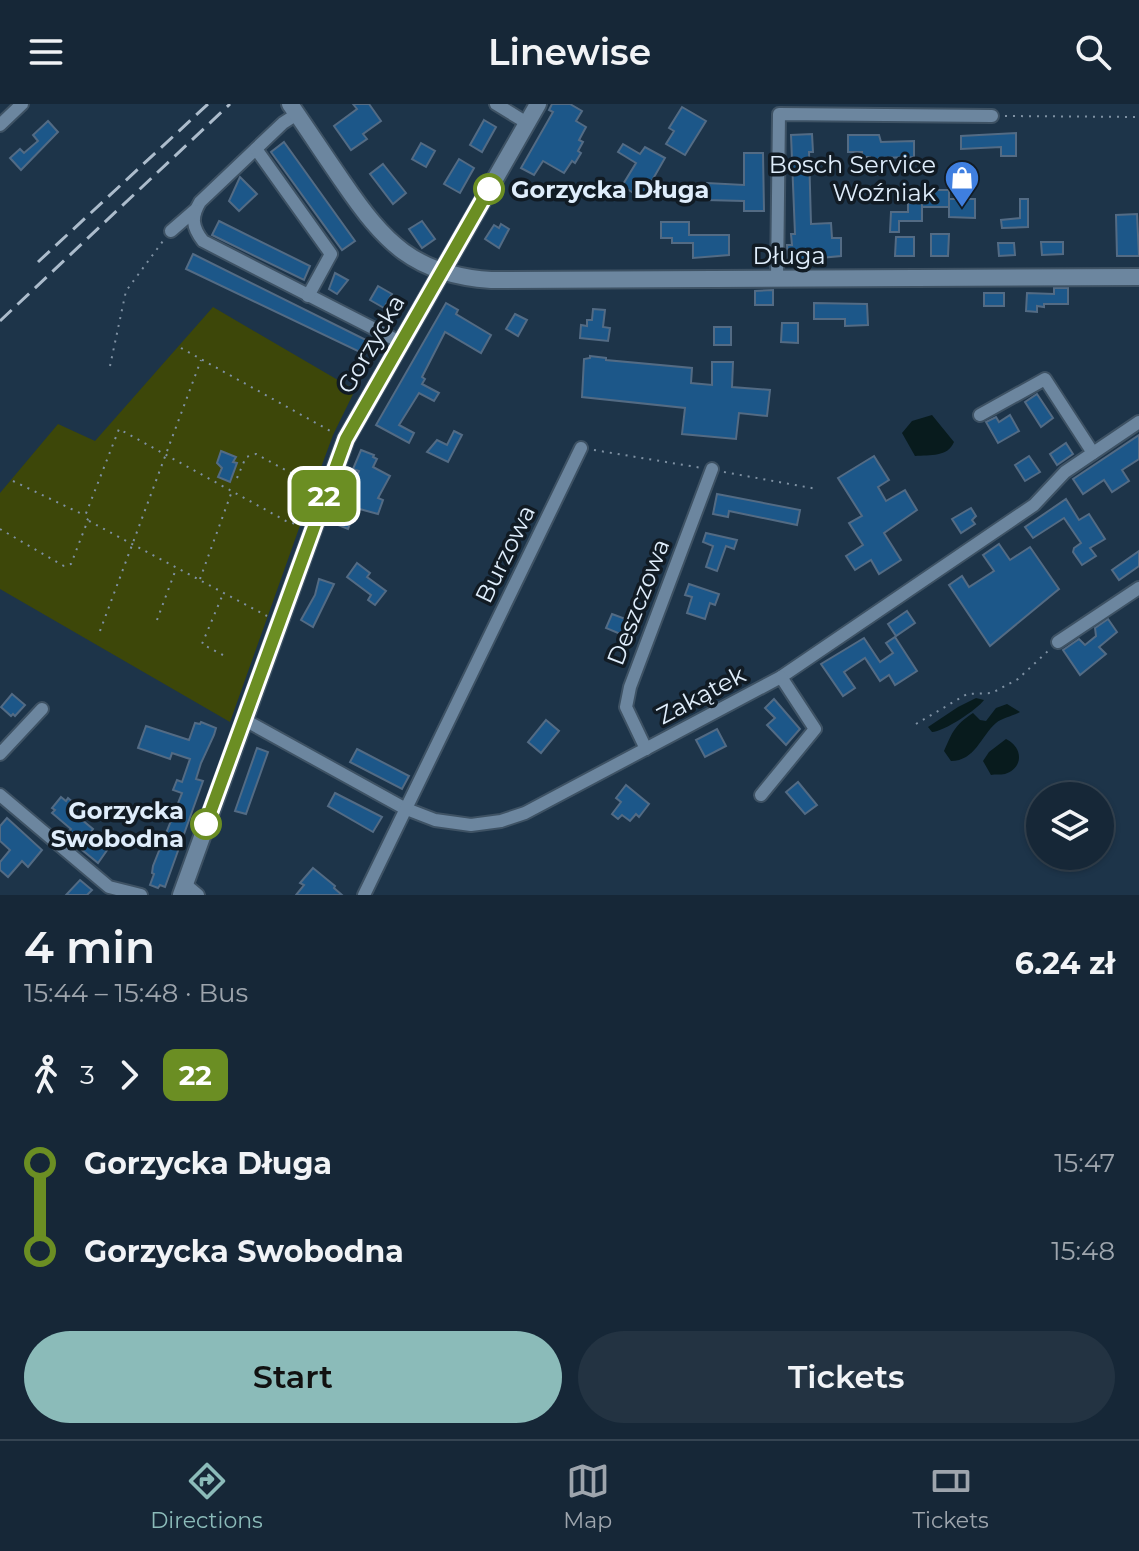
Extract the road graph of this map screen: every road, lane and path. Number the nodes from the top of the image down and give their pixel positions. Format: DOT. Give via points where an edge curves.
graph roads {
  1 [pos="22,104"];
  2 [pos="496,104"];
  3 [pos="538,104"];
  4 [pos="293,109"];
  5 [pos="992,116"];
  6 [pos="1139,117"];
  7 [pos="527,123"];
  8 [pos="0,125"];
  9 [pos="256,149"];
  10 [pos="194,211"];
  11 [pos="171,231"];
  12 [pos="441,272"];
  13 [pos="1139,277"];
  14 [pos="777,279"];
  15 [pos="308,296"];
  16 [pos="400,342"];
  17 [pos="181,348"];
  18 [pos="201,360"];
  19 [pos="110,366"];
  20 [pos="980,415"];
  21 [pos="1139,422"];
  22 [pos="334,433"];
  23 [pos="581,448"];
  24 [pos="166,453"];
  25 [pos="1093,453"];
  26 [pos="712,469"];
  27 [pos="237,478"];
  28 [pos="13,481"];
  29 [pos="309,483"];
  30 [pos="817,489"];
  31 [pos="232,490"];
  32 [pos="85,516"];
  33 [pos="88,520"];
  34 [pos="301,525"];
  35 [pos="0,529"];
  36 [pos="132,545"];
  37 [pos="177,568"];
  38 [pos="200,580"];
  39 [pos="1139,588"];
  40 [pos="223,593"];
  41 [pos="268,617"];
  42 [pos="157,620"];
  43 [pos="100,631"];
  44 [pos="1058,642"];
  45 [pos="223,655"];
  46 [pos="781,677"];
  47 [pos="42,709"];
  48 [pos="243,719"];
  49 [pos="916,724"];
  50 [pos="646,749"];
  51 [pos="0,754"];
  52 [pos="0,795"];
  53 [pos="761,795"];
  54 [pos="404,808"];
  55 [pos="183,889"];
  56 [pos="141,895"];
  57 [pos="198,895"];
  58 [pos="364,895"];
  1 -- 8 [label="street"];
  2 -- 7 [label="street"];
  3 -- 7 [label="street, Gorzycka"];
  4 -- 9 [label="street"];
  4 -- 12 [label="street, Długa" via="385,238"];
  5 -- 6 [label="path"];
  5 -- 14 [label="street" via="779,114"];
  7 -- 12 [label="street, Gorzycka"];
  9 -- 10 [label="street"];
  9 -- 15 [label="street" via="331,254"];
  10 -- 11 [label="street"];
  10 -- 15 [label="street" via="195,230 203,241"];
  11 -- 19 [label="path" via="126,291"];
  12 -- 14 [label="street, Długa" via="491,280"];
  12 -- 16 [label="street, Gorzycka"];
  13 -- 14 [label="street, Długa"];
  15 -- 16 [label="street"];
  16 -- 48 [label="street, Gorzycka" via="334,467"];
  17 -- 18 [label="path"];
  18 -- 22 [label="path"];
  18 -- 24 [label="path"];
  20 -- 25 [label="street" via="1045,379"];
  21 -- 25 [label="street, Zakątek"];
  23 -- 26 [label="path"];
  23 -- 54 [label="street, Burzowa"];
  24 -- 31 [label="path"];
  24 -- 32 [label="path" via="119,429"];
  24 -- 36 [label="path"];
  25 -- 46 [label="street, Zakątek" via="1065,472 1034,505"];
  26 -- 30 [label="path"];
  26 -- 50 [label="street, Deszczowa" via="630,687 626,707"];
  27 -- 29 [label="path" via="251,454"];
  28 -- 32 [label="path"];
  31 -- 34 [label="path"];
  31 -- 38 [label="path"];
  32 -- 33 [label="path"];
  33 -- 35 [label="path" via="71,564 64,566"];
  33 -- 36 [label="path"];
  36 -- 37 [label="path"];
  36 -- 43 [label="path"];
  37 -- 38 [label="path"];
  37 -- 42 [label="path"];
  38 -- 40 [label="path"];
  39 -- 44 [label="street"];
  40 -- 41 [label="path"];
  40 -- 45 [label="path" via="202,644"];
  44 -- 49 [label="path" via="1018,679 992,693 967,694"];
  46 -- 50 [label="street, Zakątek"];
  46 -- 53 [label="street" via="815,729"];
  47 -- 51 [label="street"];
  48 -- 54 [label="street, Zakątek"];
  48 -- 55 [label="street, Gorzycka"];
  50 -- 54 [label="street, Zakątek" via="501,821 453,824"];
  52 -- 56 [label="street" via="109,887"];
  54 -- 58 [label="street, Burzowa"];
  55 -- 57 [label="street"];
}
